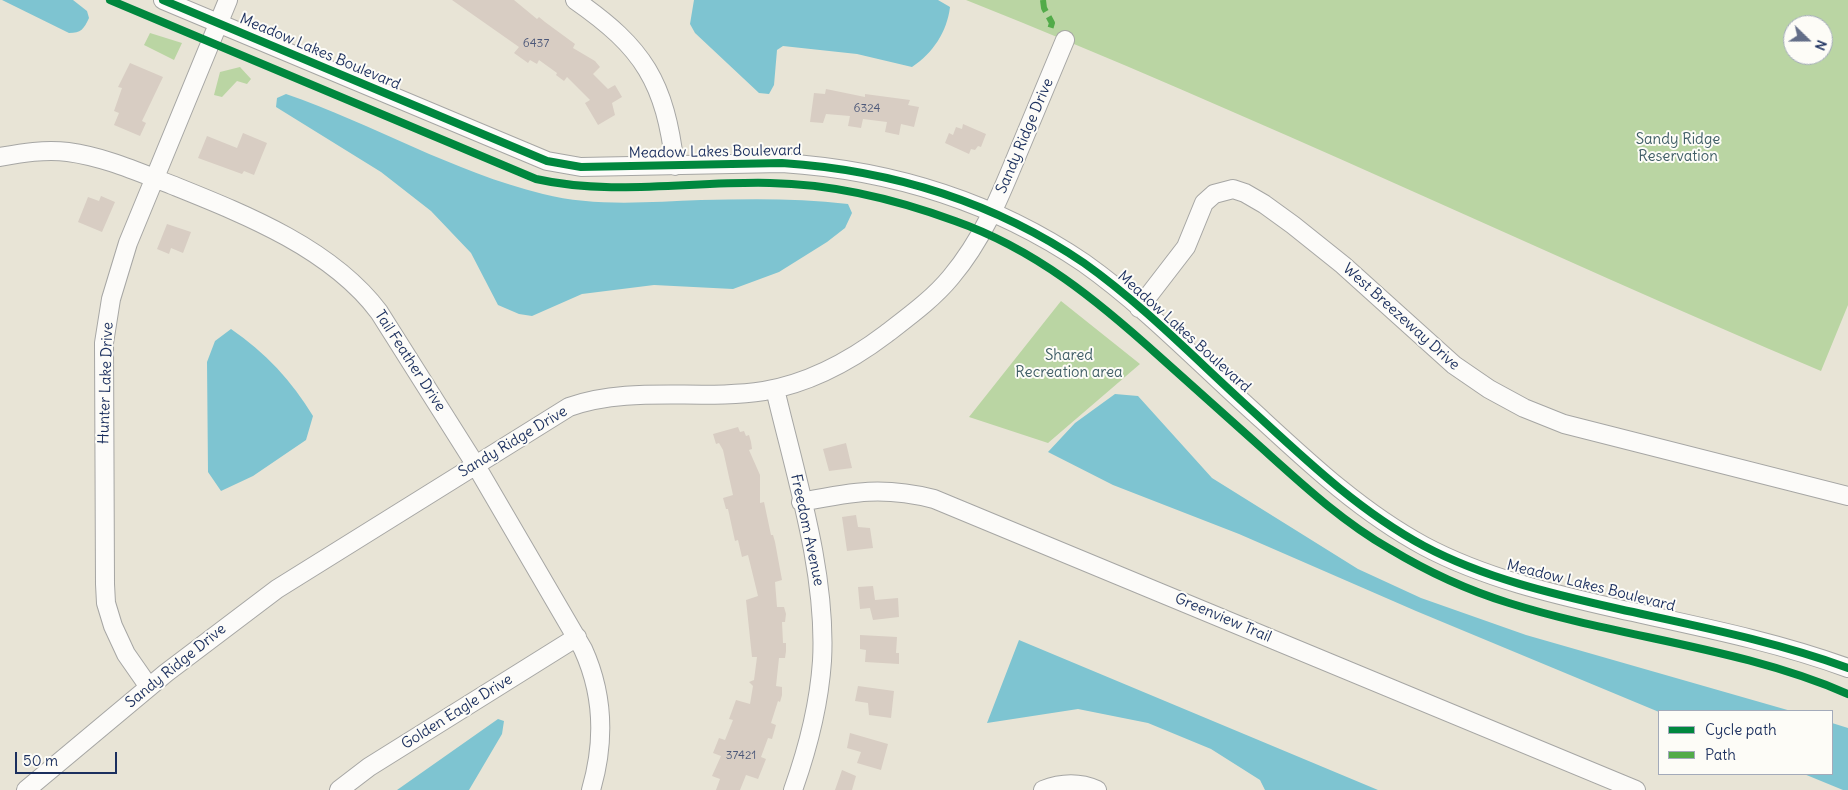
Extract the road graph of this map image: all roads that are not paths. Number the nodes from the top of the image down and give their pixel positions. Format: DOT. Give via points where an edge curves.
graph roads {
  1 [pos="164,0"];
  2 [pos="228,0"];
  3 [pos="575,0"];
  4 [pos="218,23"];
  5 [pos="1065,40"];
  6 [pos="0,156"];
  7 [pos="675,166"];
  8 [pos="154,178"];
  9 [pos="993,213"];
  10 [pos="1139,308"];
  11 [pos="775,388"];
  12 [pos="475,464"];
  13 [pos="1848,496"];
  14 [pos="802,502"];
  15 [pos="577,637"];
  16 [pos="1848,668"];
  17 [pos="149,687"];
  18 [pos="26,790"];
  19 [pos="339,790"];
  20 [pos="591,790"];
  21 [pos="793,790"];
  22 [pos="1043,790"];
  23 [pos="1097,790"];
  24 [pos="1636,790"];
  1 -- 4 [label="street, Meadow Lakes Boulevard"];
  2 -- 4 [label="street, Hunter Lake Drive"];
  3 -- 7 [label="street" via="617,31 651,75 668,120"];
  4 -- 7 [label="street, Meadow Lakes Boulevard" via="547,161 581,167"];
  4 -- 8 [label="street, Hunter Lake Drive"];
  5 -- 9 [label="street, Sandy Ridge Drive"];
  6 -- 8 [label="street, Tail Feather Drive" via="66,152 109,161"];
  7 -- 9 [label="street, Meadow Lakes Boulevard" via="782,163 838,168 932,189"];
  8 -- 12 [label="street, Tail Feather Drive" via="244,215 349,278 379,312"];
  8 -- 17 [label="street, Hunter Lake Drive" via="118,271 106,323 104,352 106,603 120,641"];
  9 -- 10 [label="street, Meadow Lakes Boulevard" via="1085,264"];
  9 -- 11 [label="street, Sandy Ridge Drive" via="975,246 950,279 901,322 845,362 820,374"];
  10 -- 13 [label="street, West Breezeway Drive" via="1179,257 1209,198 1221,191 1239,190 1293,225 1343,265 1434,349 1508,400 1564,424"];
  10 -- 16 [label="street, Meadow Lakes Boulevard" via="1335,485 1427,548 1484,572 1542,590 1776,645"];
  11 -- 12 [label="street, Sandy Ridge Drive" via="586,401 569,407"];
  11 -- 14 [label="street, Freedom Avenue"];
  12 -- 15 [label="street, Tail Feather Drive"];
  12 -- 17 [label="street, Sandy Ridge Drive" via="277,589"];
  14 -- 21 [label="street, Freedom Avenue" via="818,573 822,658 811,729"];
  14 -- 24 [label="street, Greenview Trail" via="864,490 892,490 934,498"];
  15 -- 19 [label="street, Golden Eagle Drive" via="369,767"];
  15 -- 20 [label="street, Tail Feather Drive" via="591,668 600,709 599,756"];
  17 -- 18 [label="street, Sandy Ridge Drive"];
  22 -- 23 [label="street" via="1079,784"];
}
